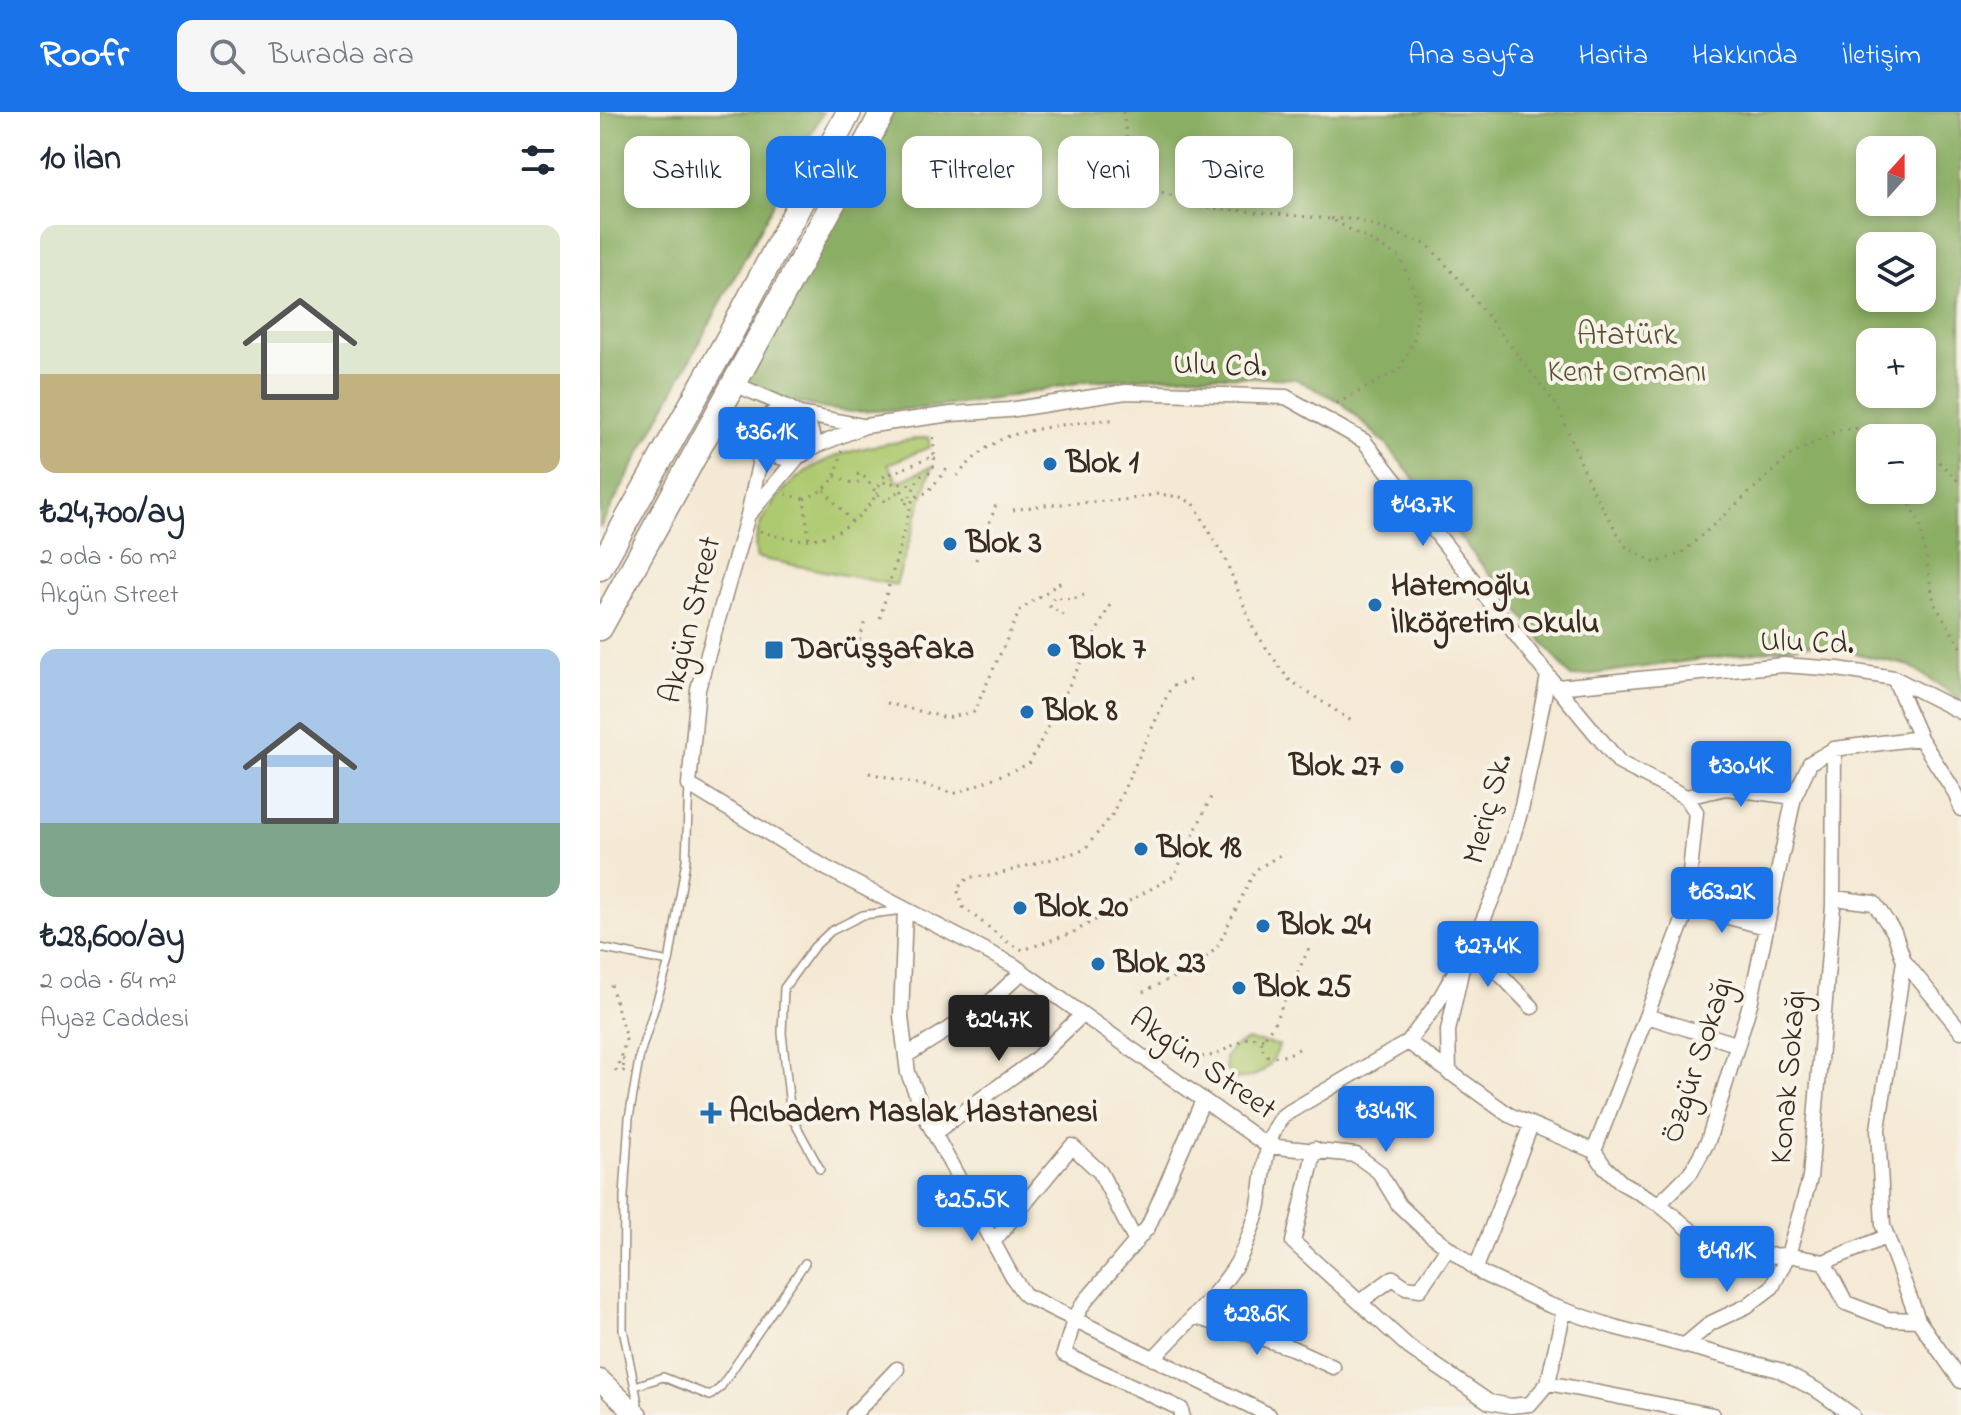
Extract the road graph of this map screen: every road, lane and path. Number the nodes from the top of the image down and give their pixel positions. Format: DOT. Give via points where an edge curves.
graph roads {
  1 [pos="849,112"];
  2 [pos="883,112"];
  3 [pos="1123,112"];
  4 [pos="1331,219"];
  5 [pos="741,380"];
  6 [pos="704,381"];
  7 [pos="1340,400"];
  8 [pos="797,412"];
  9 [pos="724,419"];
  10 [pos="1112,420"];
  11 [pos="934,423"];
  12 [pos="865,426"];
  13 [pos="1856,428"];
  14 [pos="845,435"];
  15 [pos="762,442"];
  16 [pos="802,453"];
  17 [pos="934,456"];
  18 [pos="1936,459"];
  19 [pos="950,465"];
  20 [pos="835,476"];
  21 [pos="957,476"];
  22 [pos="883,477"];
  23 [pos="1961,484"];
  24 [pos="914,485"];
  25 [pos="770,490"];
  26 [pos="824,490"];
  27 [pos="877,494"];
  28 [pos="804,499"];
  29 [pos="997,502"];
  30 [pos="1910,504"];
  31 [pos="1013,510"];
  32 [pos="747,520"];
  33 [pos="853,524"];
  34 [pos="809,540"];
  35 [pos="976,560"];
  36 [pos="600,568"];
  37 [pos="1061,582"];
  38 [pos="1084,595"];
  39 [pos="1111,603"];
  40 [pos="1064,615"];
  41 [pos="880,618"];
  42 [pos="866,619"];
  43 [pos="600,628"];
  44 [pos="862,645"];
  45 [pos="1961,647"];
  46 [pos="1894,678"];
  47 [pos="1190,680"];
  48 [pos="1553,682"];
  49 [pos="887,703"];
  50 [pos="1961,712"];
  51 [pos="1353,722"];
  52 [pos="1920,738"];
  53 [pos="1834,749"];
  54 [pos="869,773"];
  55 [pos="689,785"];
  56 [pos="1212,795"];
  57 [pos="1686,797"];
  58 [pos="1794,797"];
  59 [pos="1961,809"];
  60 [pos="1284,853"];
  61 [pos="1834,898"];
  62 [pos="1687,906"];
  63 [pos="905,910"];
  64 [pos="1766,927"];
  65 [pos="1311,944"];
  66 [pos="600,948"];
  67 [pos="1468,950"];
  68 [pos="1904,961"];
  69 [pos="669,962"];
  70 [pos="1022,972"];
  71 [pos="611,985"];
  72 [pos="1143,992"];
  73 [pos="1532,1007"];
  74 [pos="1082,1015"];
  75 [pos="1647,1016"];
  76 [pos="1961,1031"];
  77 [pos="1265,1039"];
  78 [pos="1408,1042"];
  79 [pos="1736,1044"];
  80 [pos="1299,1049"];
  81 [pos="907,1055"];
  82 [pos="1194,1058"];
  83 [pos="624,1070"];
  84 [pos="1449,1073"];
  85 [pos="1203,1100"];
  86 [pos="1531,1125"];
  87 [pos="934,1133"];
  88 [pos="1268,1146"];
  89 [pos="1315,1149"];
  90 [pos="1594,1151"];
  91 [pos="820,1169"];
  92 [pos="1659,1204"];
  93 [pos="1886,1237"];
  94 [pos="993,1242"];
  95 [pos="1136,1242"];
  96 [pos="1448,1247"];
  97 [pos="1788,1255"];
  98 [pos="1824,1262"];
  99 [pos="805,1263"];
  100 [pos="1476,1268"];
  101 [pos="1361,1301"];
  102 [pos="1564,1310"];
  103 [pos="1193,1316"];
  104 [pos="1074,1320"];
  105 [pos="1918,1320"];
  106 [pos="1686,1344"];
  107 [pos="1153,1359"];
  108 [pos="1333,1367"];
  109 [pos="897,1369"];
  110 [pos="600,1380"];
  111 [pos="1961,1381"];
  112 [pos="1548,1383"];
  113 [pos="635,1386"];
  114 [pos="600,1399"];
  115 [pos="629,1414"];
  116 [pos="853,1415"];
  117 [pos="1182,1415"];
  118 [pos="1269,1415"];
  119 [pos="1713,1415"];
  120 [pos="1852,1415"];
  1 -- 6 [label="main road"];
  2 -- 5 [label="main road"];
  3 -- 4 [label="path" via="1130,157 1148,188 1211,208"];
  4 -- 7 [label="path" via="1400,257 1419,303 1413,342 1399,370"];
  4 -- 13 [label="path" via="1355,219 1428,245 1558,407 1591,487 1625,546 1655,563 1682,553 1790,456 1838,430"];
  5 -- 6 [label="main road"];
  5 -- 8 [label="street, Ulu Cd."];
  5 -- 9 [label="main road"];
  6 -- 9 [label="main road"];
  6 -- 36 [label="main road"];
  8 -- 12 [label="street, Ulu Cd."];
  8 -- 15 [label="street" via="785,409 770,415"];
  8 -- 16 [label="street" via="811,435"];
  9 -- 15 [label="street"];
  9 -- 43 [label="main road"];
  10 -- 21 [label="path" via="1003,438"];
  11 -- 17 [label="path"];
  12 -- 14 [label="street, Ulu Cd."];
  12 -- 48 [label="street, Ulu Cd." via="1126,392 1286,397 1364,441"];
  14 -- 16 [label="street, Ulu Cd."];
  14 -- 20 [label="path"];
  15 -- 16 [label="street" via="768,453 783,460"];
  15 -- 32 [label="street, Akgün Street"];
  16 -- 25 [label="street, Akgün Street"];
  17 -- 22 [label="path"];
  17 -- 24 [label="path" via="932,471"];
  18 -- 23 [label="path"];
  19 -- 41 [label="path" via="928,492 913,498"];
  20 -- 26 [label="path"];
  20 -- 27 [label="path" via="854,484 858,474"];
  24 -- 27 [label="path" via="880,482"];
  24 -- 27 [label="path" via="906,504 901,489 886,502"];
  25 -- 28 [label="path"];
  25 -- 32 [label="street, Akgün Street"];
  26 -- 28 [label="path"];
  26 -- 33 [label="path"];
  27 -- 33 [label="path"];
  28 -- 34 [label="path"];
  29 -- 35 [label="path"];
  30 -- 45 [label="path" via="1920,524 1934,603"];
  31 -- 51 [label="path" via="1158,494 1194,504 1226,561 1254,630 1288,679"];
  32 -- 34 [label="path" via="780,538"];
  32 -- 55 [label="street, Akgün Street" via="698,689"];
  33 -- 34 [label="path"];
  37 -- 49 [label="path" via="1020,610 974,712 947,718"];
  38 -- 40 [label="path" via="1054,597 1050,607"];
  39 -- 54 [label="path" via="1029,764 956,793"];
  42 -- 44 [label="path" via="858,644"];
  46 -- 48 [label="street, Ulu Cd." via="1783,665"];
  46 -- 50 [label="street, Ulu Cd."];
  46 -- 52 [label="street"];
  47 -- 56 [label="path" via="1171,687 1112,815 1084,850 991,876 969,877 957,889 963,907 1023,950 1072,933 1174,876"];
  48 -- 57 [label="street" via="1620,763"];
  48 -- 67 [label="street, Meriç Sk." via="1500,880"];
  52 -- 53 [label="street"];
  52 -- 59 [label="street"];
  53 -- 58 [label="street, Özgür Sokağı" via="1810,763"];
  53 -- 61 [label="street, Konak Sokağı"];
  55 -- 63 [label="street, Akgün Street"];
  55 -- 69 [label="lane" via="686,860"];
  57 -- 58 [label="street" via="1726,788"];
  57 -- 62 [label="street" via="1696,812"];
  58 -- 64 [label="street, Özgür Sokağı"];
  60 -- 72 [label="path" via="1255,870 1217,948 1194,967"];
  61 -- 68 [label="street" via="1874,903 1894,932"];
  61 -- 97 [label="street, Konak Sokağı" via="1810,1178"];
  62 -- 64 [label="street"];
  62 -- 75 [label="street"];
  63 -- 70 [label="street, Akgün Street"];
  63 -- 81 [label="street" via="901,1017"];
  63 -- 91 [label="lane" via="863,915 831,931 784,988 782,1033 791,1116"];
  64 -- 79 [label="street, Özgür Sokağı"];
  65 -- 77 [label="path"];
  66 -- 69 [label="lane"];
  67 -- 73 [label="street"];
  67 -- 78 [label="street, Meriç Sk."];
  67 -- 84 [label="street" via="1448,1031"];
  68 -- 76 [label="street"];
  68 -- 93 [label="street" via="1878,1129"];
  69 -- 113 [label="lane" via="640,1054 629,1118 623,1329"];
  70 -- 74 [label="street, Akgün Street"];
  70 -- 81 [label="street" via="986,1006"];
  71 -- 83 [label="path" via="626,1039 616,1070"];
  74 -- 85 [label="street, Akgün Street"];
  74 -- 87 [label="street" via="1034,1061"];
  75 -- 79 [label="street"];
  75 -- 90 [label="street"];
  77 -- 80 [label="path" via="1260,1045 1268,1056"];
  77 -- 82 [label="path" via="1249,1037 1215,1055"];
  78 -- 84 [label="street"];
  78 -- 88 [label="street, Meriç Sk." via="1284,1115"];
  79 -- 92 [label="street, Özgür Sokağı" via="1708,1141 1691,1172"];
  81 -- 87 [label="street" via="908,1073"];
  84 -- 86 [label="street"];
  85 -- 88 [label="street, Akgün Street"];
  85 -- 95 [label="street" via="1148,1227"];
  86 -- 90 [label="street"];
  86 -- 100 [label="street"];
  87 -- 94 [label="street"];
  88 -- 89 [label="street, Akgün Street"];
  88 -- 103 [label="street" via="1258,1210 1239,1260"];
  89 -- 96 [label="street, Akgün Street" via="1356,1155 1379,1172 1399,1205"];
  89 -- 101 [label="street" via="1293,1242"];
  90 -- 92 [label="street" via="1622,1183"];
  92 -- 97 [label="street" via="1694,1233 1736,1250"];
  93 -- 98 [label="street"];
  93 -- 105 [label="street"];
  94 -- 95 [label="street" via="1072,1146 1100,1172"];
  94 -- 104 [label="street" via="1025,1295"];
  95 -- 104 [label="street"];
  96 -- 100 [label="street, Akgün Street"];
  96 -- 101 [label="street" via="1420,1289 1393,1278"];
  97 -- 98 [label="street"];
  97 -- 106 [label="street, Konak Sokağı" via="1772,1287"];
  98 -- 105 [label="street" via="1846,1303 1888,1319"];
  99 -- 113 [label="lane" via="710,1396 663,1377"];
  100 -- 102 [label="street, Akgün Street"];
  101 -- 112 [label="street" via="1410,1348 1489,1402 1530,1404"];
  102 -- 106 [label="street, Akgün Street"];
  102 -- 112 [label="street"];
  103 -- 107 [label="street"];
  103 -- 108 [label="street"];
  104 -- 107 [label="street"];
  104 -- 117 [label="street" via="1064,1354 1181,1409"];
  105 -- 111 [label="street"];
  106 -- 120 [label="street, Akgün Street" via="1779,1370"];
  107 -- 118 [label="street"];
  109 -- 116 [label="street"];
  110 -- 115 [label="main road"];
  112 -- 119 [label="street"];
  113 -- 115 [label="lane" via="638,1403"];
  114 -- 115 [label="main road"];
}
